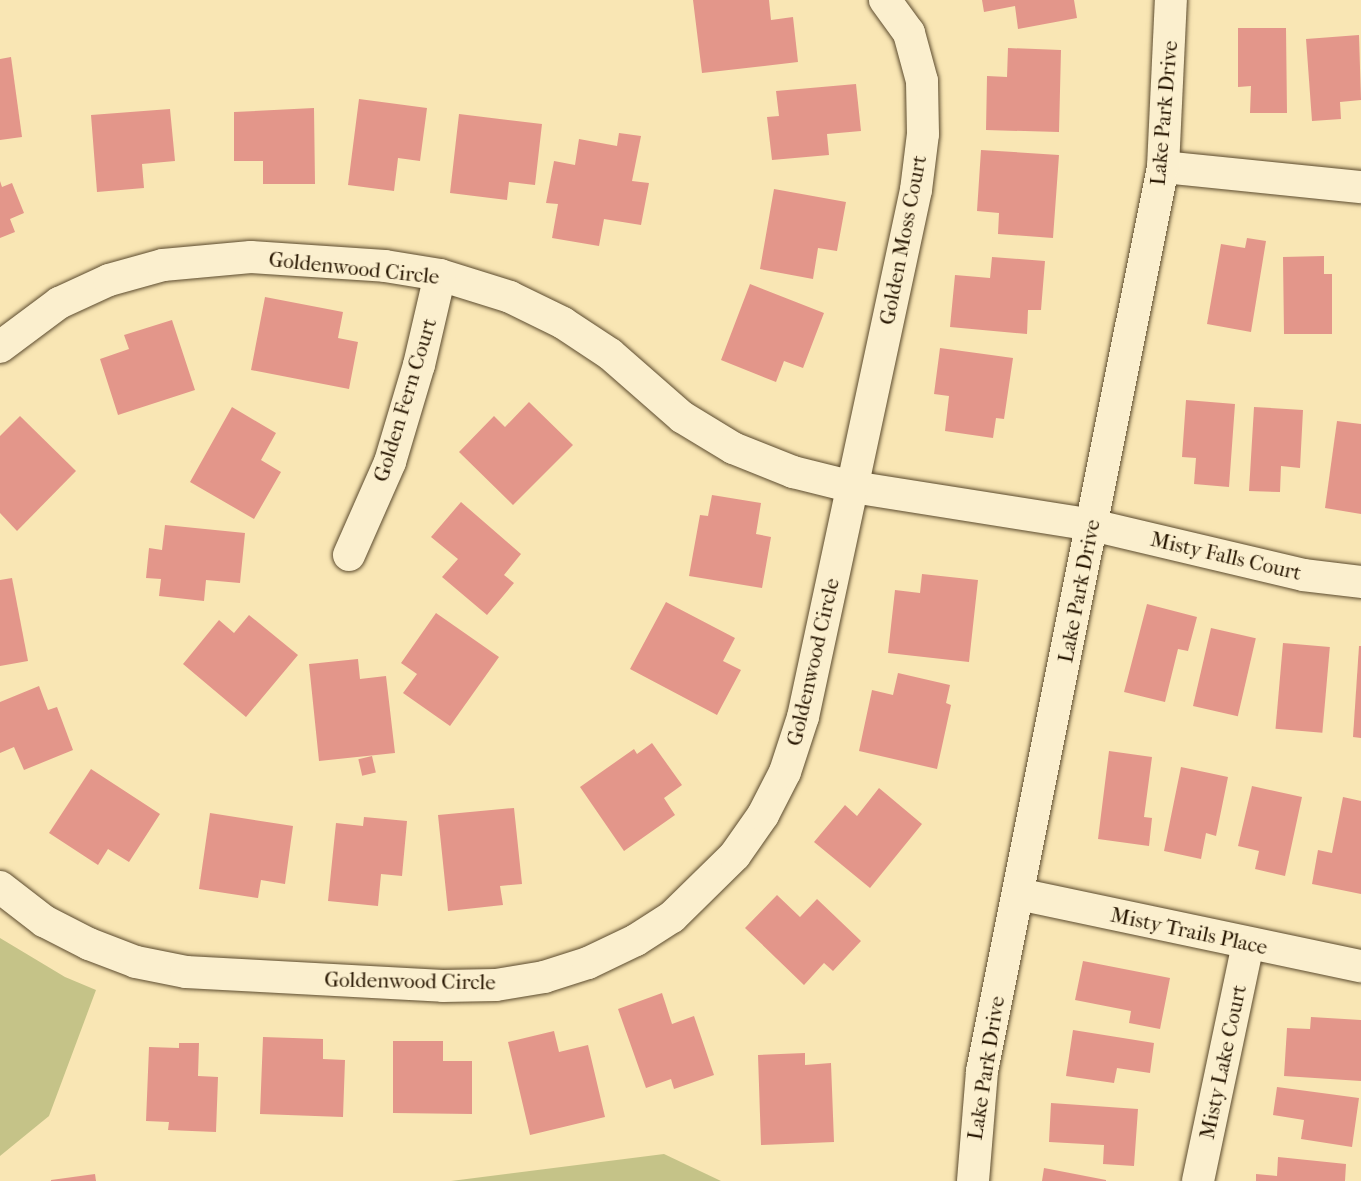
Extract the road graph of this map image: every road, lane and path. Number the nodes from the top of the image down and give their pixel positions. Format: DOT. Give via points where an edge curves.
graph roads {
  1 [pos="885,0"];
  2 [pos="1172,0"];
  3 [pos="1163,167"];
  4 [pos="1361,187"];
  5 [pos="440,275"];
  6 [pos="0,347"];
  7 [pos="852,487"];
  8 [pos="1092,525"];
  9 [pos="349,555"];
  10 [pos="1361,582"];
  11 [pos="0,887"];
  12 [pos="1018,894"];
  13 [pos="1248,944"];
  14 [pos="1361,966"];
  15 [pos="973,1181"];
  16 [pos="1198,1181"];
  1 -- 7 [label="street, Golden Moss Court" via="912,43 922,81 923,134 916,190"];
  2 -- 3 [label="street, Lake Park Drive"];
  3 -- 4 [label="street"];
  3 -- 8 [label="street, Lake Park Drive"];
  5 -- 6 [label="street, Goldenwood Circle" via="385,266 251,258 163,265 109,280 59,303"];
  5 -- 7 [label="street, Goldenwood Circle" via="510,297 563,323 610,354 682,417 733,448 793,472"];
  5 -- 9 [label="street, Golden Fern Court" via="390,462"];
  7 -- 8 [label="street, Goldenwood Circle"];
  7 -- 11 [label="street, Goldenwood Circle" via="803,717 785,772 763,814 735,855 672,917 588,963 496,985 443,986 186,972 136,962 89,944 44,921"];
  8 -- 10 [label="street, Misty Falls Court" via="1303,575"];
  8 -- 12 [label="street, Lake Park Drive"];
  12 -- 13 [label="street, Misty Trails Place"];
  12 -- 15 [label="street, Lake Park Drive" via="982,1071"];
  13 -- 14 [label="street, Misty Trails Place"];
  13 -- 16 [label="street, Misty Lake Court"];
}
